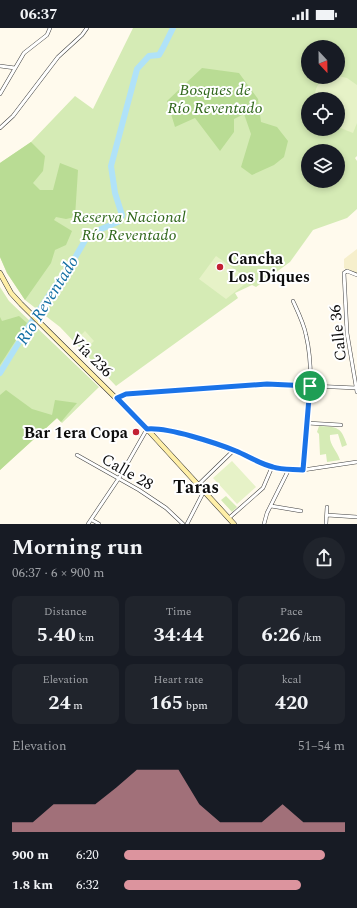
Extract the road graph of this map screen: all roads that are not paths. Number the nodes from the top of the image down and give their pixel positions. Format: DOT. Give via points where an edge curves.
graph roads {
  1 [pos="87,28"];
  2 [pos="50,30"];
  3 [pos="0,66"];
  4 [pos="15,68"];
  5 [pos="0,94"];
  6 [pos="0,128"];
  7 [pos="0,273"];
  8 [pos="357,275"];
  9 [pos="293,301"];
  10 [pos="310,386"];
  11 [pos="357,389"];
  12 [pos="117,398"];
  13 [pos="307,423"];
  14 [pos="342,425"];
  15 [pos="147,429"];
  16 [pos="234,450"];
  17 [pos="78,456"];
  18 [pos="357,462"];
  19 [pos="272,467"];
  20 [pos="288,469"];
  21 [pos="303,470"];
  22 [pos="119,478"];
  23 [pos="199,484"];
  24 [pos="204,491"];
  25 [pos="271,506"];
  26 [pos="327,507"];
  27 [pos="301,511"];
  28 [pos="327,515"];
  29 [pos="357,517"];
  30 [pos="229,518"];
  31 [pos="92,520"];
  32 [pos="88,524"];
  33 [pos="99,524"];
  34 [pos="183,524"];
  35 [pos="187,524"];
  36 [pos="234,524"];
  37 [pos="264,524"];
  38 [pos="326,524"];
  1 -- 6 [label="street" via="58,57 13,116"];
  2 -- 4 [label="street" via="27,50"];
  3 -- 4 [label="street"];
  4 -- 5 [label="street"];
  7 -- 12 [label="main road, Vía 236" via="11,293"];
  8 -- 11 [label="street, Calle 36" via="352,272 344,273 347,333"];
  9 -- 10 [label="street" via="306,335"];
  10 -- 11 [label="street"];
  10 -- 12 [label="street" via="267,384 126,394"];
  10 -- 13 [label="street"];
  12 -- 15 [label="main road, Vía 236"];
  13 -- 14 [label="street"];
  13 -- 21 [label="street"];
  15 -- 16 [label="street" via="171,431"];
  15 -- 22 [label="street"];
  15 -- 23 [label="main road, Vía 236"];
  16 -- 19 [label="street"];
  16 -- 23 [label="street"];
  17 -- 22 [label="street, Calle 28"];
  18 -- 21 [label="street"];
  19 -- 20 [label="street"];
  19 -- 30 [label="street" via="263,488"];
  20 -- 21 [label="street"];
  20 -- 25 [label="street"];
  22 -- 31 [label="street"];
  22 -- 34 [label="street, Calle 28" via="166,508"];
  23 -- 24 [label="main road, Vía 236"];
  24 -- 30 [label="main road, Vía 236"];
  24 -- 35 [label="street"];
  25 -- 27 [label="street"];
  25 -- 37 [label="street"];
  26 -- 28 [label="street"];
  28 -- 29 [label="street"];
  28 -- 38 [label="street"];
  30 -- 36 [label="main road, Vía 236"];
  31 -- 32 [label="street"];
  31 -- 33 [label="street"];
}
